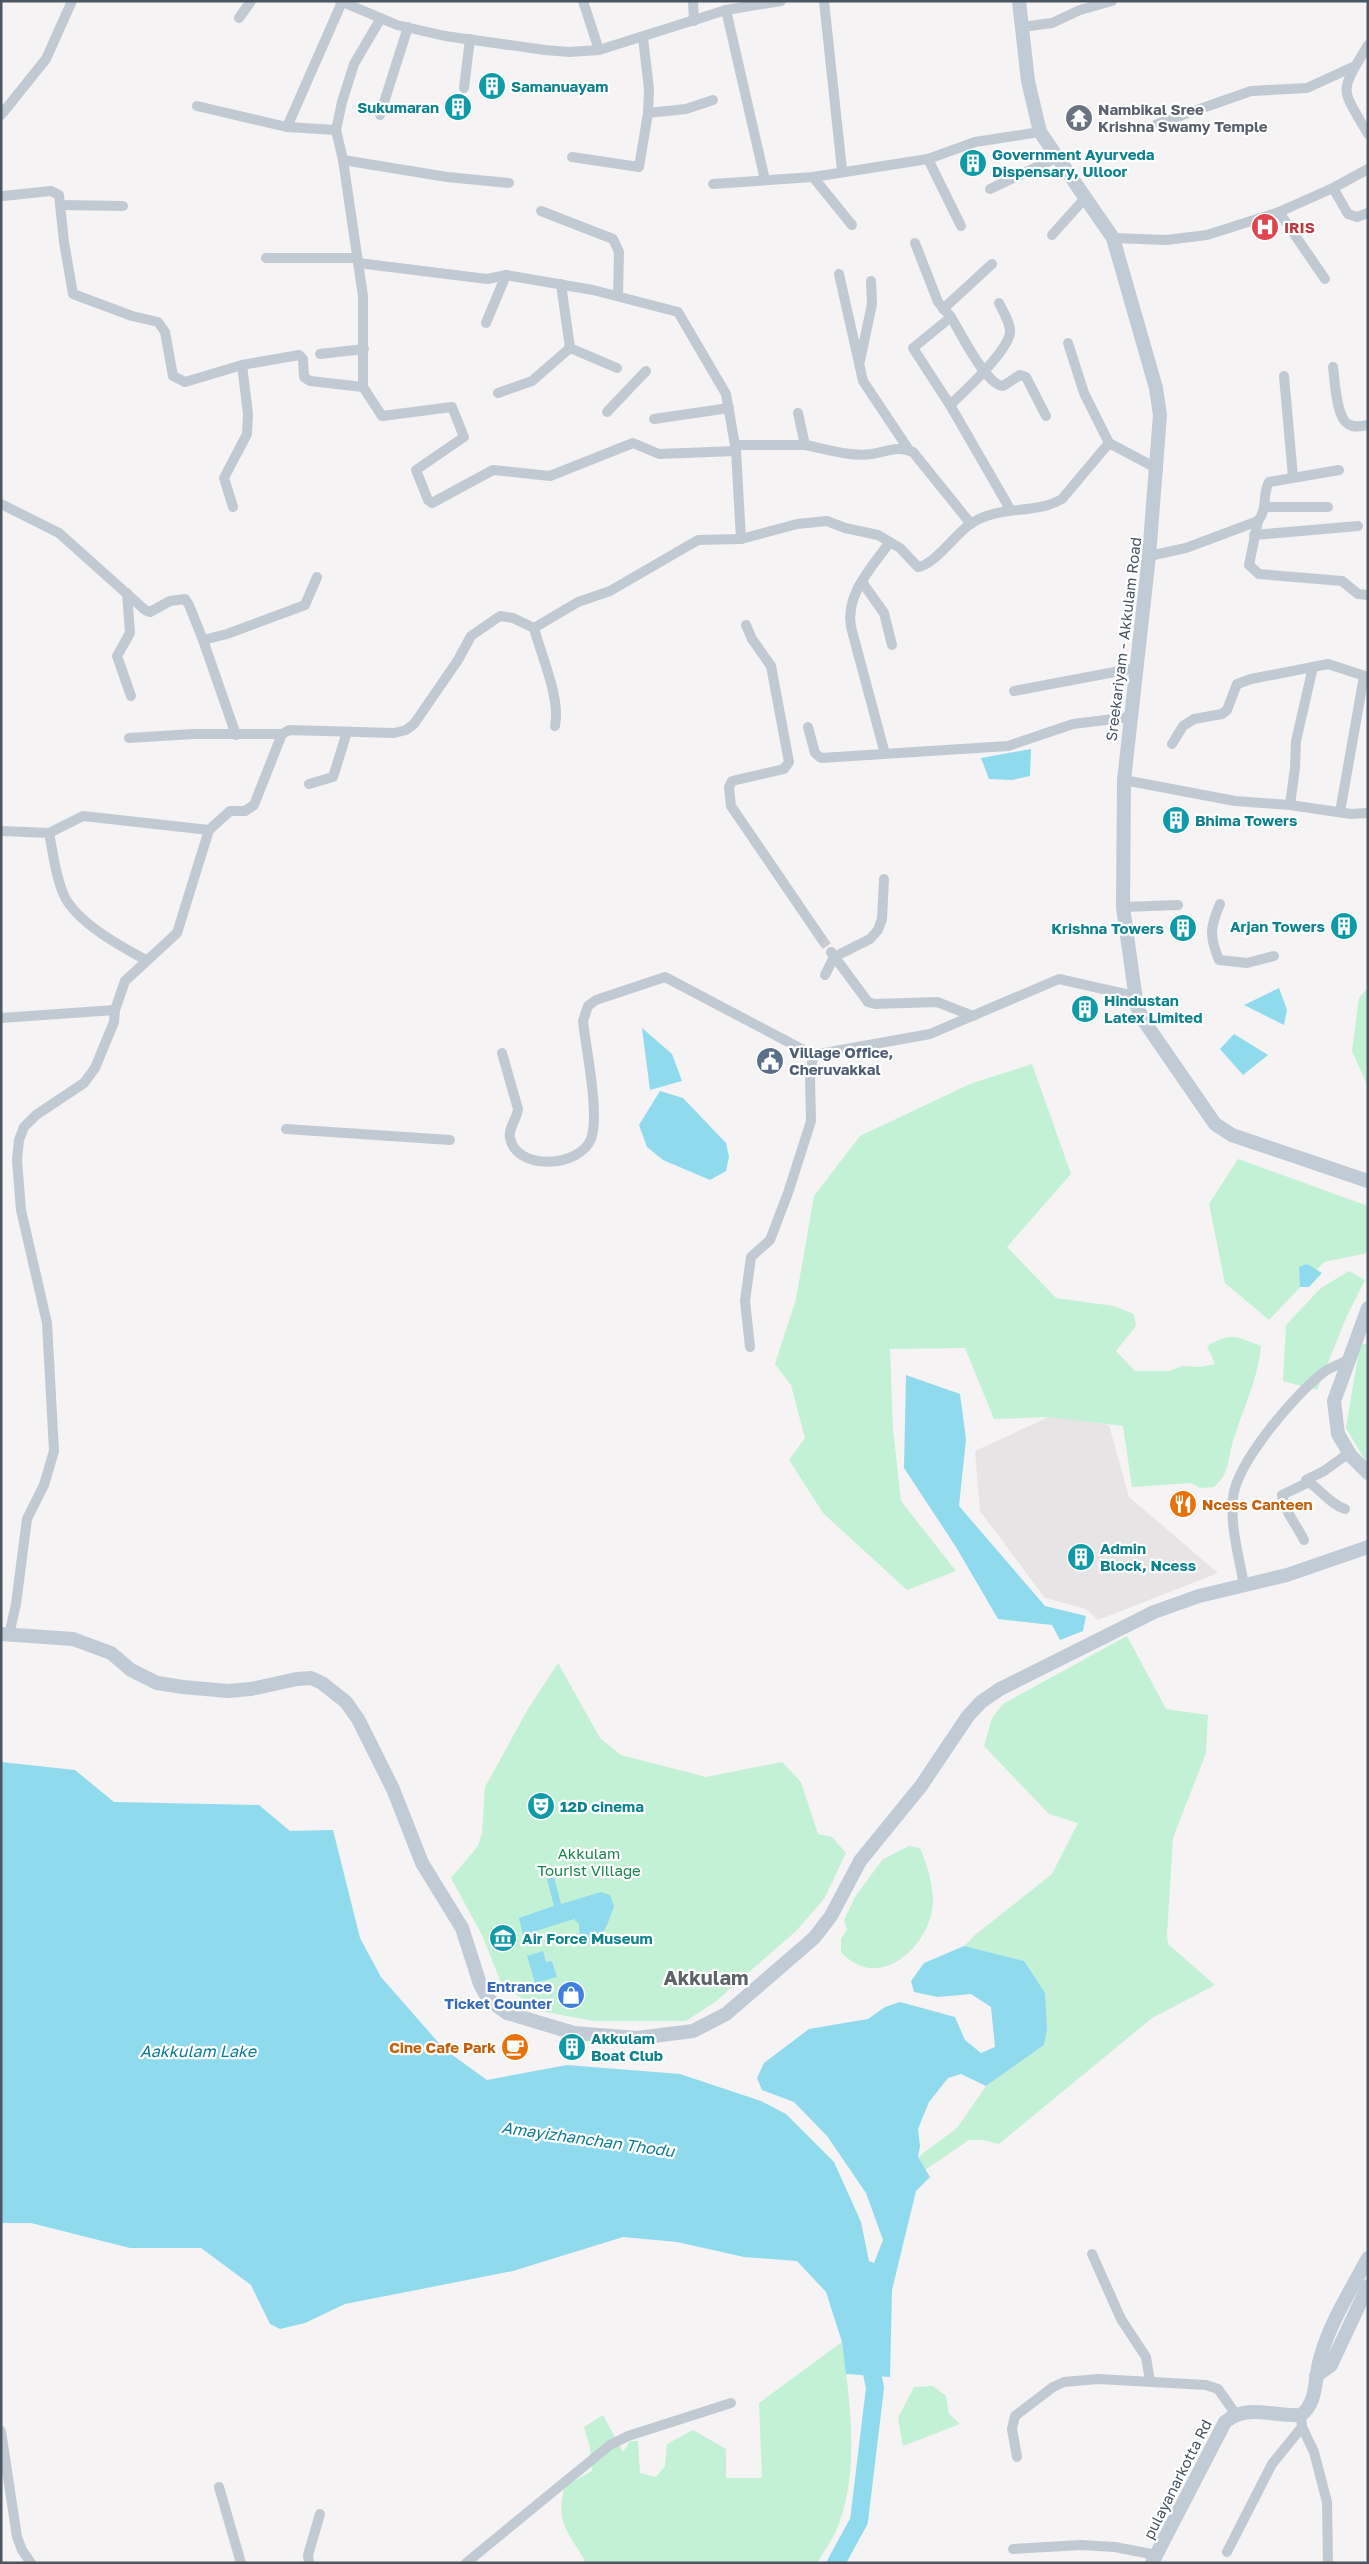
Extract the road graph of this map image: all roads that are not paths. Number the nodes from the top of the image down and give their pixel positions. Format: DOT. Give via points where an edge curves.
graph roads {
  1 [pos="72,1"];
  2 [pos="251,1"];
  3 [pos="583,1"];
  4 [pos="693,1"];
  5 [pos="781,1"];
  6 [pos="824,1"];
  7 [pos="1019,1"];
  8 [pos="1111,1"];
  9 [pos="341,2"];
  10 [pos="726,10"];
  11 [pos="239,18"];
  12 [pos="381,18"];
  13 [pos="694,21"];
  14 [pos="408,27"];
  15 [pos="1022,27"];
  16 [pos="643,38"];
  17 [pos="470,39"];
  18 [pos="1368,46"];
  19 [pos="599,50"];
  20 [pos="1355,66"];
  21 [pos="464,88"];
  22 [pos="713,100"];
  23 [pos="197,106"];
  24 [pos="648,113"];
  25 [pos="1,115"];
  26 [pos="380,115"];
  27 [pos="1157,124"];
  28 [pos="287,126"];
  29 [pos="336,130"];
  30 [pos="1040,132"];
  31 [pos="1368,134"];
  32 [pos="572,157"];
  33 [pos="1058,158"];
  34 [pos="928,159"];
  35 [pos="343,160"];
  36 [pos="1368,169"];
  37 [pos="842,170"];
  38 [pos="813,177"];
  39 [pos="765,180"];
  40 [pos="509,183"];
  41 [pos="713,184"];
  42 [pos="1333,188"];
  43 [pos="990,189"];
  44 [pos="2,195"];
  45 [pos="1086,197"];
  46 [pos="60,205"];
  47 [pos="124,206"];
  48 [pos="541,211"];
  49 [pos="1279,212"];
  50 [pos="1368,213"];
  51 [pos="852,224"];
  52 [pos="961,226"];
  53 [pos="1052,235"];
  54 [pos="1113,238"];
  55 [pos="915,244"];
  56 [pos="266,258"];
  57 [pos="357,261"];
  58 [pos="992,264"];
  59 [pos="839,274"];
  60 [pos="506,275"];
  61 [pos="1325,279"];
  62 [pos="871,281"];
  63 [pos="561,284"];
  64 [pos="618,296"];
  65 [pos="1000,303"];
  66 [pos="943,308"];
  67 [pos="950,317"];
  68 [pos="486,323"];
  69 [pos="1068,343"];
  70 [pos="570,348"];
  71 [pos="364,349"];
  72 [pos="320,354"];
  73 [pos="242,365"];
  74 [pos="860,365"];
  75 [pos="1333,367"];
  76 [pos="616,368"];
  77 [pos="646,371"];
  78 [pos="985,372"];
  79 [pos="1284,376"];
  80 [pos="363,388"];
  81 [pos="498,393"];
  82 [pos="950,405"];
  83 [pos="728,408"];
  84 [pos="607,412"];
  85 [pos="798,413"];
  86 [pos="1046,416"];
  87 [pos="654,419"];
  88 [pos="1368,425"];
  89 [pos="1109,442"];
  90 [pos="805,445"];
  91 [pos="735,448"];
  92 [pos="909,450"];
  93 [pos="1158,469"];
  94 [pos="1339,470"];
  95 [pos="1293,477"];
  96 [pos="1,504"];
  97 [pos="233,507"];
  98 [pos="1264,507"];
  99 [pos="1328,507"];
  100 [pos="1010,509"];
  101 [pos="1258,521"];
  102 [pos="971,524"];
  103 [pos="1358,526"];
  104 [pos="1254,535"];
  105 [pos="741,539"];
  106 [pos="890,542"];
  107 [pos="1149,556"];
  108 [pos="316,577"];
  109 [pos="862,582"];
  110 [pos="127,593"];
  111 [pos="1368,595"];
  112 [pos="746,625"];
  113 [pos="534,628"];
  114 [pos="203,640"];
  115 [pos="892,645"];
  116 [pos="1313,667"];
  117 [pos="1136,668"];
  118 [pos="1366,677"];
  119 [pos="1014,692"];
  120 [pos="132,696"];
  121 [pos="1130,717"];
  122 [pos="555,726"];
  123 [pos="808,727"];
  124 [pos="347,732"];
  125 [pos="282,734"];
  126 [pos="236,735"];
  127 [pos="129,738"];
  128 [pos="1172,744"];
  129 [pos="884,754"];
  130 [pos="1124,780"];
  131 [pos="309,784"];
  132 [pos="1290,805"];
  133 [pos="1340,812"];
  134 [pos="1368,813"];
  135 [pos="209,830"];
  136 [pos="1,831"];
  137 [pos="49,832"];
  138 [pos="884,879"];
  139 [pos="1220,904"];
  140 [pos="1178,905"];
  141 [pos="1123,907"];
  142 [pos="822,938"];
  143 [pos="832,955"];
  144 [pos="1274,956"];
  145 [pos="146,960"];
  146 [pos="825,975"];
  147 [pos="1134,996"];
  148 [pos="115,1010"];
  149 [pos="973,1016"];
  150 [pos="1,1018"];
  151 [pos="502,1053"];
  152 [pos="813,1055"];
  153 [pos="286,1129"];
  154 [pos="450,1140"];
  155 [pos="1368,1180"];
  156 [pos="1368,1308"];
  157 [pos="750,1347"];
  158 [pos="1348,1360"];
  159 [pos="1349,1453"];
  160 [pos="1368,1473"];
  161 [pos="1309,1482"];
  162 [pos="1345,1509"];
  163 [pos="1304,1540"];
  164 [pos="1368,1547"];
  165 [pos="1244,1585"];
  166 [pos="5,1634"];
  167 [pos="1092,2254"];
  168 [pos="1368,2258"];
  169 [pos="1368,2286"];
  170 [pos="1316,2376"];
  171 [pos="1150,2381"];
  172 [pos="731,2403"];
  173 [pos="1235,2413"];
  174 [pos="1301,2421"];
  175 [pos="1,2432"];
  176 [pos="1017,2457"];
  177 [pos="219,2487"];
  178 [pos="320,2514"];
  179 [pos="1013,2549"];
  180 [pos="1227,2552"];
  181 [pos="1154,2559"];
  182 [pos="31,2563"];
  183 [pos="242,2563"];
  184 [pos="309,2563"];
  185 [pos="466,2563"];
  186 [pos="1328,2563"];
  1 -- 25 [label="street" via="46,60"];
  2 -- 11 [label="street"];
  3 -- 19 [label="street"];
  4 -- 13 [label="street"];
  5 -- 10 [label="street"];
  6 -- 37 [label="street"];
  7 -- 15 [label="main road, Sreekariyam - Akkulam Road"];
  8 -- 15 [label="street" via="1052,23"];
  9 -- 12 [label="street"];
  9 -- 28 [label="street"];
  10 -- 13 [label="street"];
  10 -- 39 [label="street"];
  12 -- 14 [label="street"];
  12 -- 29 [label="street" via="354,64"];
  13 -- 16 [label="street"];
  14 -- 17 [label="street"];
  14 -- 26 [label="street"];
  15 -- 30 [label="main road, Sreekariyam - Akkulam Road" via="1028,81"];
  16 -- 19 [label="street"];
  16 -- 24 [label="street" via="649,89"];
  17 -- 19 [label="street" via="545,50"];
  17 -- 21 [label="street"];
  18 -- 20 [label="street"];
  20 -- 27 [label="street" via="1307,88 1252,91"];
  20 -- 31 [label="street" via="1348,77 1345,92"];
  22 -- 24 [label="street" via="686,109"];
  23 -- 28 [label="street"];
  24 -- 32 [label="street" via="639,167"];
  28 -- 29 [label="street"];
  29 -- 35 [label="street"];
  30 -- 33 [label="main road, Sreekariyam - Akkulam Road"];
  30 -- 34 [label="street" via="975,142"];
  33 -- 43 [label="street"];
  33 -- 45 [label="main road, Sreekariyam - Akkulam Road"];
  34 -- 37 [label="street"];
  34 -- 52 [label="street"];
  35 -- 40 [label="street" via="447,177"];
  35 -- 57 [label="street"];
  36 -- 42 [label="street"];
  37 -- 38 [label="street"];
  38 -- 39 [label="street"];
  38 -- 51 [label="street"];
  39 -- 41 [label="street"];
  42 -- 49 [label="street"];
  42 -- 50 [label="street" via="1351,217"];
  44 -- 46 [label="street" via="51,191 59,195"];
  45 -- 53 [label="street"];
  45 -- 54 [label="main road, Sreekariyam - Akkulam Road"];
  46 -- 47 [label="street"];
  46 -- 73 [label="street" via="73,294 158,322 165,332 173,376 179,380 185,382"];
  48 -- 64 [label="street" via="613,239 619,252"];
  49 -- 54 [label="street" via="1194,238"];
  49 -- 61 [label="street"];
  54 -- 93 [label="main road, Sreekariyam - Akkulam Road" via="1156,388 1160,415"];
  55 -- 66 [label="street"];
  56 -- 57 [label="street"];
  57 -- 60 [label="street" via="487,279"];
  57 -- 71 [label="street" via="363,296"];
  58 -- 66 [label="street"];
  59 -- 74 [label="street"];
  60 -- 63 [label="street"];
  60 -- 68 [label="street"];
  62 -- 74 [label="street" via="872,304"];
  63 -- 64 [label="street"];
  63 -- 70 [label="street"];
  64 -- 83 [label="street" via="678,312 726,394"];
  65 -- 78 [label="street" via="1010,333"];
  66 -- 67 [label="street"];
  67 -- 78 [label="street"];
  67 -- 82 [label="street" via="912,348"];
  69 -- 89 [label="street" via="1084,393"];
  70 -- 76 [label="street"];
  70 -- 81 [label="street" via="532,381"];
  71 -- 72 [label="street"];
  71 -- 80 [label="street"];
  73 -- 80 [label="street" via="299,355 303,359 304,377 310,381"];
  73 -- 97 [label="street" via="247,434 224,478"];
  74 -- 92 [label="street" via="865,386"];
  75 -- 88 [label="street" via="1340,415 1348,424"];
  77 -- 84 [label="street"];
  78 -- 82 [label="street"];
  78 -- 86 [label="street" via="998,386 1020,375 1026,377"];
  79 -- 95 [label="street"];
  80 -- 91 [label="street" via="382,416 452,407 464,437 416,470 428,500 432,502 493,470 550,476 633,443 659,454"];
  82 -- 100 [label="street"];
  83 -- 87 [label="street"];
  83 -- 91 [label="street"];
  85 -- 90 [label="street"];
  89 -- 93 [label="street"];
  89 -- 100 [label="street" via="1062,499 1052,506"];
  90 -- 91 [label="street"];
  90 -- 92 [label="street" via="855,454"];
  91 -- 105 [label="street"];
  92 -- 102 [label="street"];
  93 -- 107 [label="main road, Sreekariyam - Akkulam Road"];
  94 -- 95 [label="street"];
  95 -- 98 [label="street" via="1268,482"];
  96 -- 110 [label="street" via="59,533"];
  98 -- 99 [label="street"];
  98 -- 101 [label="street"];
  100 -- 102 [label="street"];
  101 -- 104 [label="street"];
  101 -- 107 [label="street" via="1186,548"];
  102 -- 106 [label="street" via="941,549 927,566 918,567"];
  103 -- 104 [label="street"];
  104 -- 111 [label="street" via="1249,565 1254,572 1342,581 1358,594"];
  105 -- 106 [label="street" via="797,524 827,521 878,535"];
  105 -- 113 [label="street" via="698,540 610,591 578,602"];
  106 -- 109 [label="street"];
  107 -- 117 [label="main road, Sreekariyam - Akkulam Road"];
  108 -- 114 [label="street" via="305,605"];
  109 -- 115 [label="street" via="884,613"];
  109 -- 129 [label="street" via="851,603 850,618"];
  110 -- 114 [label="street" via="150,612 185,599"];
  110 -- 120 [label="street" via="130,633 117,656"];
  112 -- 142 [label="street" via="771,666 788,762 784,769 732,782 729,786 732,806"];
  113 -- 122 [label="street" via="554,694"];
  113 -- 124 [label="street" via="500,616 471,636 420,716 406,730 394,733"];
  114 -- 126 [label="street"];
  116 -- 118 [label="street" via="1328,664"];
  116 -- 128 [label="street" via="1237,684 1227,710 1222,714 1194,719 1184,726"];
  116 -- 132 [label="street" via="1296,741"];
  117 -- 119 [label="street"];
  117 -- 121 [label="main road, Sreekariyam - Akkulam Road"];
  118 -- 133 [label="street"];
  121 -- 129 [label="street" via="1073,724 1008,746"];
  121 -- 130 [label="main road, Sreekariyam - Akkulam Road"];
  123 -- 129 [label="street" via="818,757"];
  124 -- 125 [label="street" via="289,730"];
  124 -- 131 [label="street" via="333,777"];
  125 -- 126 [label="street"];
  125 -- 135 [label="street" via="254,805 245,811 230,811"];
  126 -- 127 [label="street"];
  130 -- 132 [label="street" via="1235,801"];
  130 -- 141 [label="main road, Sreekariyam - Akkulam Road"];
  132 -- 133 [label="street"];
  133 -- 134 [label="street"];
  135 -- 137 [label="street" via="83,816"];
  135 -- 145 [label="street" via="177,932"];
  136 -- 137 [label="street"];
  137 -- 145 [label="street" via="63,894 80,916 123,948"];
  138 -- 143 [label="street" via="882,919 878,930 870,939"];
  139 -- 144 [label="street" via="1212,923 1214,948 1219,960 1247,963"];
  140 -- 141 [label="street"];
  141 -- 147 [label="main road, Sreekariyam - Akkulam Road"];
  143 -- 146 [label="street"];
  143 -- 149 [label="street" via="868,1002 937,1002"];
  145 -- 148 [label="street" via="125,980"];
  147 -- 149 [label="street" via="1059,980"];
  147 -- 155 [label="main road, Sreekariyam - Akkulam Road" via="1144,1021 1215,1124 1232,1135"];
  148 -- 150 [label="street"];
  148 -- 166 [label="street" via="114,1022 95,1068 84,1083 36,1115 24,1128 19,1140 17,1160 21,1210 47,1322 54,1451 44,1485 27,1519 16,1604"];
  149 -- 152 [label="street" via="930,1034"];
  151 -- 152 [label="street" via="518,1109 510,1139 519,1154 539,1162 561,1161 576,1154 590,1141 594,1121 583,1021 588,1006 596,1000 665,977"];
  152 -- 157 [label="street" via="811,1121 770,1240 751,1256 746,1302"];
  153 -- 154 [label="street"];
  156 -- 158 [label="main road"];
  158 -- 159 [label="main road" via="1334,1401 1338,1434"];
  158 -- 165 [label="street" via="1324,1372 1292,1404 1259,1444 1238,1477 1232,1512"];
  159 -- 160 [label="main road"];
  159 -- 161 [label="street" via="1306,1480"];
  161 -- 162 [label="street" via="1322,1490 1335,1505"];
  161 -- 163 [label="street" via="1282,1495 1284,1509 1297,1524"];
  164 -- 165 [label="main road" via="1287,1575"];
  165 -- 166 [label="main road" via="1154,1612 1000,1689 981,1702 921,1786 860,1861 831,1916 814,1938 726,2014 692,2031 637,2038 565,2031 507,2013 488,1999 462,1928 422,1863 393,1789 358,1719 346,1702 322,1683 311,1678 297,1679 228,1691 157,1683 131,1670 111,1653 73,1639"];
  167 -- 171 [label="street" via="1121,2319 1146,2357"];
  168 -- 170 [label="main road" via="1341,2307"];
  169 -- 170 [label="main road" via="1331,2365"];
  170 -- 174 [label="main road" via="1312,2403"];
  171 -- 173 [label="street" via="1213,2386 1224,2395"];
  171 -- 176 [label="street" via="1082,2379 1053,2387 1015,2416 1012,2429"];
  172 -- 185 [label="street" via="628,2436 610,2445"];
  173 -- 174 [label="main road" via="1248,2411 1288,2416"];
  173 -- 181 [label="main road, pulayanarkotta Rd" via="1219,2431"];
  174 -- 180 [label="street" via="1272,2464"];
  174 -- 186 [label="street" via="1314,2452 1327,2502"];
  175 -- 182 [label="street" via="17,2537"];
  177 -- 183 [label="street"];
  178 -- 184 [label="street" via="308,2555"];
  179 -- 181 [label="street" via="1081,2545 1115,2547"];
}
